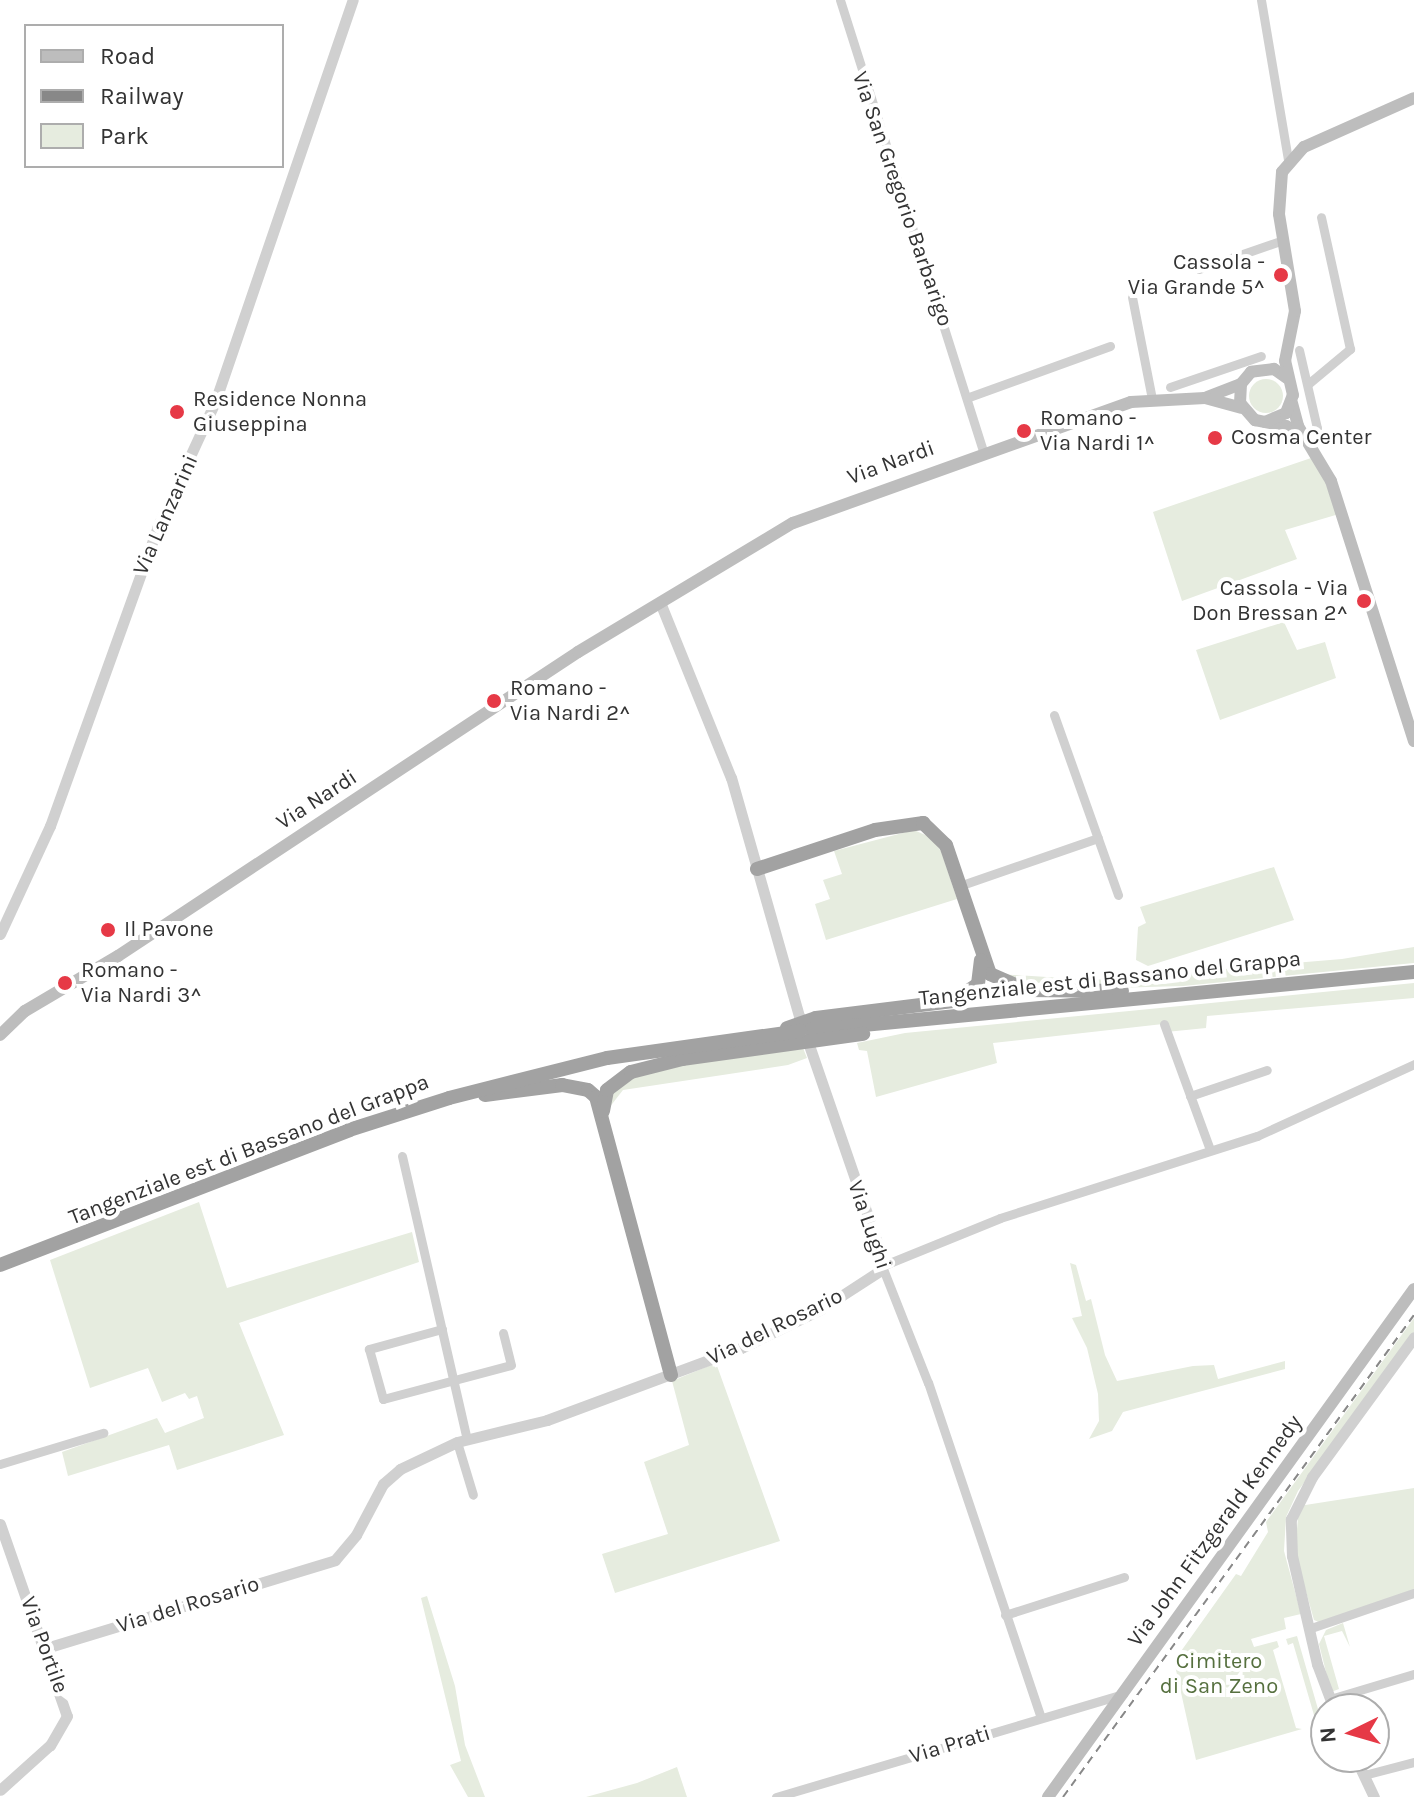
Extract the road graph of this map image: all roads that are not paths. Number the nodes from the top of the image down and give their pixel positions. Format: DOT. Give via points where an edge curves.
graph roads {
  1 [pos="353,0"];
  2 [pos="840,0"];
  3 [pos="1261,0"];
  4 [pos="1414,98"];
  5 [pos="1288,159"];
  6 [pos="1321,217"];
  7 [pos="1283,240"];
  8 [pos="1199,269"];
  9 [pos="1132,297"];
  10 [pos="1110,346"];
  11 [pos="1294,346"];
  12 [pos="1263,362"];
  13 [pos="1287,378"];
  14 [pos="1194,379"];
  15 [pos="1241,384"];
  16 [pos="1308,384"];
  17 [pos="1170,387"];
  18 [pos="969,397"];
  19 [pos="1200,398"];
  20 [pos="1152,399"];
  21 [pos="1292,403"];
  22 [pos="1242,408"];
  23 [pos="1265,422"];
  24 [pos="1309,444"];
  25 [pos="983,452"];
  26 [pos="655,604"];
  27 [pos="1054,715"];
  28 [pos="1414,741"];
  29 [pos="1098,838"];
  30 [pos="757,869"];
  31 [pos="959,886"];
  32 [pos="1118,895"];
  33 [pos="0,934"];
  34 [pos="981,960"];
  35 [pos="1414,972"];
  36 [pos="1181,994"];
  37 [pos="910,1021"];
  38 [pos="1164,1024"];
  39 [pos="3,1031"];
  40 [pos="770,1034"];
  41 [pos="1414,1064"];
  42 [pos="1267,1070"];
  43 [pos="1190,1096"];
  44 [pos="449,1098"];
  45 [pos="603,1111"];
  46 [pos="1210,1150"];
  47 [pos="402,1156"];
  48 [pos="45,1251"];
  49 [pos="0,1265"];
  50 [pos="882,1266"];
  51 [pos="0,1273"];
  52 [pos="1414,1289"];
  53 [pos="442,1329"];
  54 [pos="503,1333"];
  55 [pos="1414,1337"];
  56 [pos="671,1375"];
  57 [pos="453,1380"];
  58 [pos="103,1433"];
  59 [pos="462,1441"];
  60 [pos="0,1464"];
  61 [pos="473,1495"];
  62 [pos="0,1524"];
  63 [pos="1124,1577"];
  64 [pos="1414,1593"];
  65 [pos="1005,1615"];
  66 [pos="1311,1628"];
  67 [pos="46,1648"];
  68 [pos="1414,1674"];
  69 [pos="1329,1693"];
  70 [pos="1362,1693"];
  71 [pos="1123,1694"];
  72 [pos="1041,1718"];
  73 [pos="1414,1762"];
  74 [pos="1364,1775"];
  75 [pos="0,1790"];
  76 [pos="776,1797"];
  77 [pos="1048,1797"];
  78 [pos="1374,1797"];
  1 -- 33 [label="street, Via Lanzarini" via="215,402 157,528 50,826"];
  2 -- 18 [label="street, Via San Gregorio Barbarigo"];
  3 -- 5 [label="street"];
  4 -- 5 [label="main road" via="1327,134"];
  5 -- 7 [label="main road" via="1278,190"];
  6 -- 16 [label="street" via="1350,349"];
  7 -- 8 [label="street"];
  7 -- 11 [label="main road" via="1295,311"];
  9 -- 20 [label="street"];
  10 -- 18 [label="street"];
  11 -- 12 [label="main road"];
  11 -- 13 [label="main road"];
  11 -- 16 [label="street"];
  12 -- 13 [label="main road"];
  12 -- 14 [label="street"];
  12 -- 15 [label="main road"];
  13 -- 21 [label="main road"];
  14 -- 17 [label="street"];
  14 -- 19 [label="street"];
  15 -- 19 [label="main road, Via Nardi"];
  15 -- 22 [label="main road"];
  16 -- 24 [label="street" via="1317,428"];
  18 -- 25 [label="street, Via San Gregorio Barbarigo"];
  19 -- 20 [label="main road, Via Nardi"];
  19 -- 22 [label="main road, Via Nardi"];
  20 -- 25 [label="main road, Via Nardi"];
  21 -- 23 [label="main road" via="1281,418"];
  21 -- 24 [label="main road"];
  22 -- 23 [label="main road"];
  23 -- 24 [label="main road" via="1286,426"];
  24 -- 28 [label="main road" via="1331,481"];
  25 -- 26 [label="main road, Via Nardi" via="793,523"];
  26 -- 30 [label="street, Via Lughi" via="719,742"];
  26 -- 39 [label="main road, Via Nardi" via="118,956 45,997"];
  27 -- 29 [label="street"];
  29 -- 31 [label="street"];
  29 -- 32 [label="street"];
  30 -- 31 [label="highway" via="875,830 923,823 946,845"];
  30 -- 50 [label="street, Via Lughi" via="799,1016"];
  31 -- 34 [label="highway"];
  34 -- 36 [label="highway" via="999,982 1027,990 1149,989"];
  34 -- 40 [label="highway" via="978,984 953,1001 816,1018"];
  35 -- 36 [label="highway, Tangenziale est di Bassano del Grappa"];
  36 -- 37 [label="highway, Tangenziale est di Bassano del Grappa"];
  37 -- 40 [label="highway, Tangenziale est di Bassano del Grappa"];
  37 -- 45 [label="highway" via="856,1035 682,1059 631,1072 607,1090"];
  38 -- 43 [label="street"];
  40 -- 44 [label="highway, Tangenziale est di Bassano del Grappa" via="607,1058"];
  41 -- 46 [label="street, Via del Rosario" via="1257,1136"];
  42 -- 43 [label="street"];
  43 -- 46 [label="street"];
  44 -- 45 [label="highway" via="562,1085 588,1090"];
  44 -- 48 [label="highway, Tangenziale est di Bassano del Grappa" via="349,1130"];
  45 -- 56 [label="highway"];
  46 -- 50 [label="street, Via del Rosario" via="1000,1218"];
  47 -- 53 [label="street"];
  48 -- 49 [label="highway, Tangenziale est di Bassano del Grappa"];
  48 -- 51 [label="highway, Tangenziale est di Bassano del Grappa"];
  50 -- 56 [label="street, Via del Rosario" via="821,1309"];
  50 -- 65 [label="street, Via Lughi" via="928,1383"];
  52 -- 71 [label="main road, Via John Fitzgerald Kennedy"];
  53 -- 57 [label="street"];
  53 -- 57 [label="street" via="369,1349 383,1399"];
  54 -- 57 [label="street" via="511,1365"];
  55 -- 66 [label="street" via="1296,1504 1290,1542"];
  56 -- 59 [label="street, Via del Rosario" via="547,1420"];
  57 -- 59 [label="street"];
  58 -- 60 [label="street"];
  59 -- 61 [label="street"];
  59 -- 67 [label="street, Via del Rosario" via="400,1469 383,1484 356,1535 335,1560"];
  62 -- 67 [label="street, Via Portile"];
  63 -- 65 [label="street"];
  64 -- 66 [label="street"];
  65 -- 72 [label="street, Via Lughi"];
  66 -- 69 [label="street"];
  67 -- 75 [label="street, Via Portile" via="64,1696 65,1724 50,1745"];
  68 -- 70 [label="street"];
  71 -- 72 [label="street, Via Prati"];
  71 -- 77 [label="main road, Via John Fitzgerald Kennedy"];
  72 -- 76 [label="street, Via Prati"];
  73 -- 74 [label="street"];
  74 -- 78 [label="street"];
}
